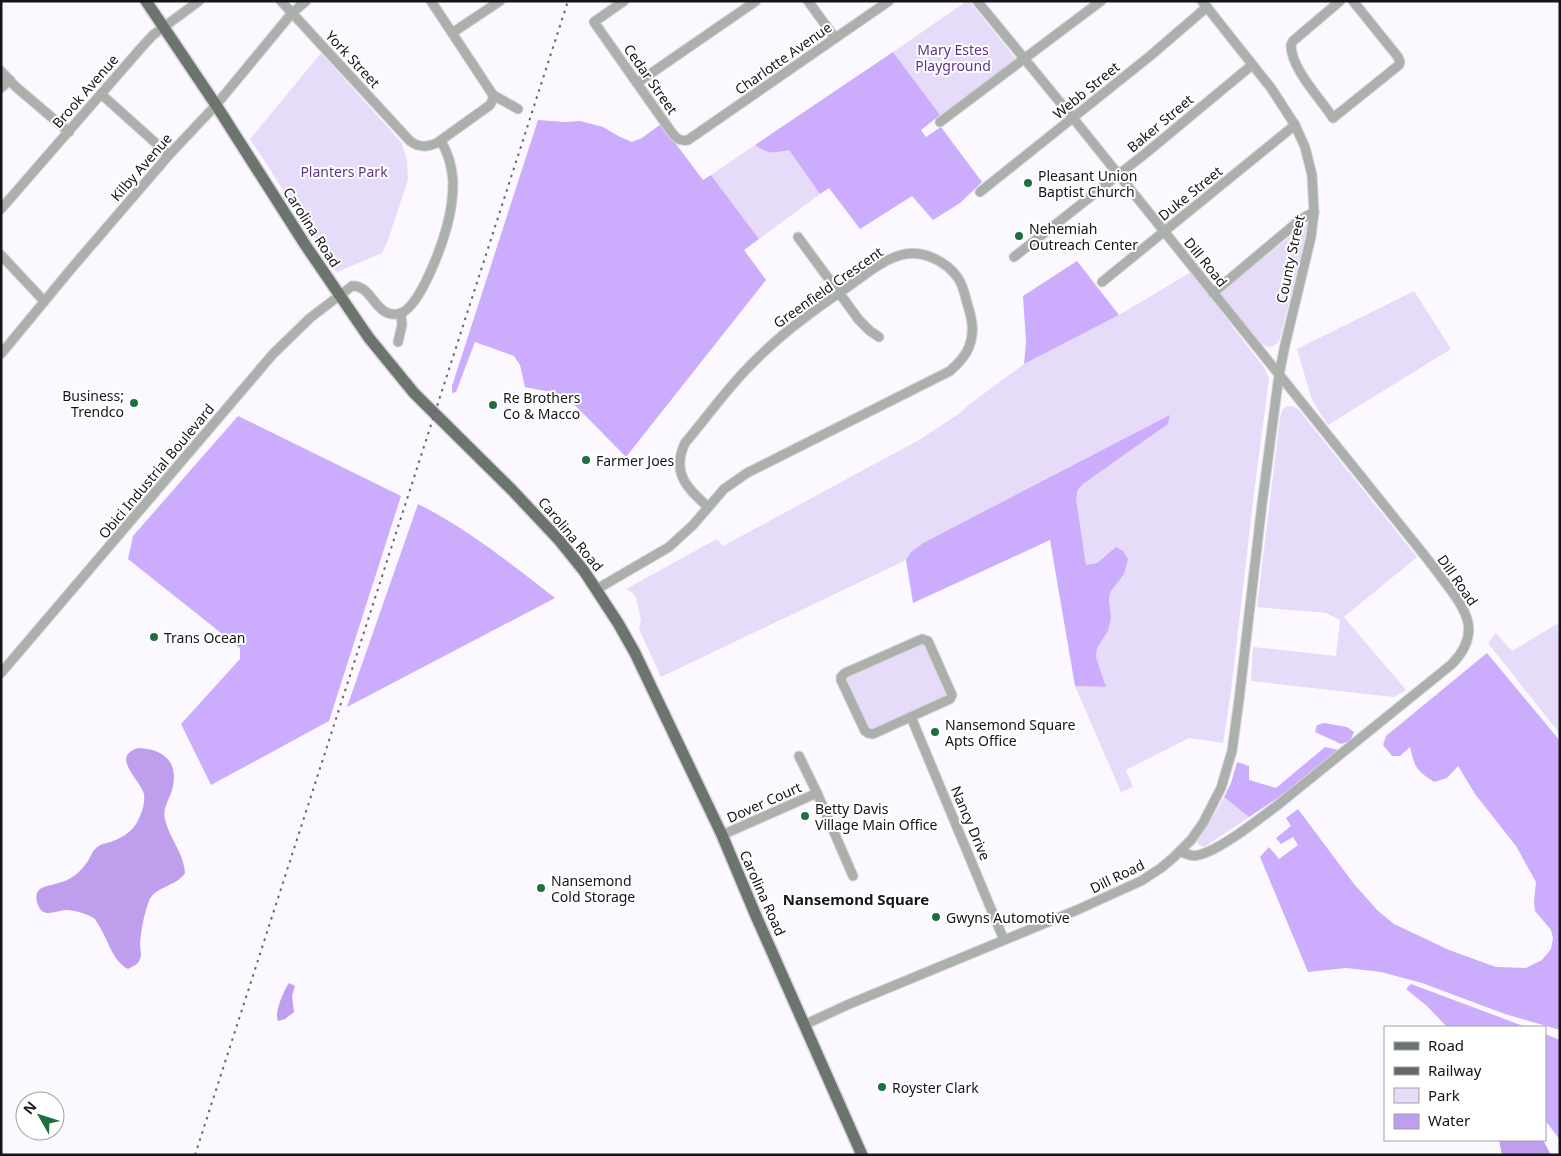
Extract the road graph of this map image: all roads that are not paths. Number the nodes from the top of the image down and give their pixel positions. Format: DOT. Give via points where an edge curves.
graph roads {
  1 [pos="146,1"];
  2 [pos="199,1"];
  3 [pos="281,1"];
  4 [pos="306,1"];
  5 [pos="431,1"];
  6 [pos="500,1"];
  7 [pos="624,1"];
  8 [pos="756,1"];
  9 [pos="808,1"];
  10 [pos="889,1"];
  11 [pos="977,1"];
  12 [pos="1101,1"];
  13 [pos="1340,1"];
  14 [pos="1352,1"];
  15 [pos="1204,4"];
  16 [pos="292,13"];
  17 [pos="164,28"];
  18 [pos="452,34"];
  19 [pos="835,38"];
  20 [pos="1025,59"];
  21 [pos="1252,65"];
  22 [pos="1,71"];
  23 [pos="10,80"];
  24 [pos="637,83"];
  25 [pos="1,88"];
  26 [pos="101,94"];
  27 [pos="493,95"];
  28 [pos="216,105"];
  29 [pos="518,109"];
  30 [pos="1073,118"];
  31 [pos="940,122"];
  32 [pos="1295,125"];
  33 [pos="69,132"];
  34 [pos="692,137"];
  35 [pos="441,141"];
  36 [pos="169,154"];
  37 [pos="1118,175"];
  38 [pos="980,192"];
  39 [pos="1,209"];
  40 [pos="1314,212"];
  41 [pos="1164,232"];
  42 [pos="798,237"];
  43 [pos="1,255"];
  44 [pos="1014,257"];
  45 [pos="1102,282"];
  46 [pos="839,293"];
  47 [pos="1213,293"];
  48 [pos="339,295"];
  49 [pos="44,301"];
  50 [pos="401,313"];
  51 [pos="879,337"];
  52 [pos="398,342"];
  53 [pos="1,354"];
  54 [pos="1279,375"];
  55 [pos="708,507"];
  56 [pos="597,589"];
  57 [pos="1,673"];
  58 [pos="911,717"];
  59 [pos="799,756"];
  60 [pos="817,793"];
  61 [pos="722,836"];
  62 [pos="1180,851"];
  63 [pos="853,876"];
  64 [pos="1004,940"];
  65 [pos="804,1025"];
  66 [pos="862,1155"];
  1 -- 17 [label="main road, Carolina Road"];
  2 -- 17 [label="street, Brook Avenue"];
  3 -- 16 [label="street, York Street"];
  4 -- 16 [label="street, Kilby Avenue"];
  5 -- 18 [label="street"];
  6 -- 18 [label="street"];
  7 -- 24 [label="street, Cedar Street" via="594,22"];
  8 -- 24 [label="street"];
  9 -- 19 [label="street"];
  10 -- 19 [label="street, Charlotte Avenue"];
  11 -- 20 [label="street, Dill Road"];
  12 -- 20 [label="street"];
  13 -- 14 [label="street" via="1291,45 1301,73 1333,118 1400,62"];
  15 -- 21 [label="street, County Street"];
  15 -- 30 [label="street, Webb Street"];
  16 -- 28 [label="street, Kilby Avenue"];
  16 -- 35 [label="street, York Street" via="410,141 420,146"];
  17 -- 26 [label="street, Brook Avenue" via="140,48"];
  17 -- 28 [label="main road, Carolina Road"];
  18 -- 27 [label="street"];
  19 -- 34 [label="street, Charlotte Avenue"];
  20 -- 30 [label="street, Dill Road"];
  20 -- 31 [label="street"];
  21 -- 32 [label="street, County Street"];
  21 -- 37 [label="street, Baker Street"];
  22 -- 23 [label="street"];
  23 -- 25 [label="street"];
  23 -- 33 [label="street"];
  24 -- 34 [label="street, Cedar Street" via="677,138 684,141"];
  26 -- 33 [label="street, Brook Avenue"];
  26 -- 36 [label="street"];
  27 -- 29 [label="street"];
  27 -- 35 [label="street" via="490,105"];
  28 -- 36 [label="street, Kilby Avenue"];
  28 -- 48 [label="main road, Carolina Road"];
  30 -- 37 [label="street, Dill Road"];
  30 -- 38 [label="street, Webb Street"];
  32 -- 40 [label="street, County Street" via="1312,175"];
  32 -- 41 [label="street, Duke Street"];
  33 -- 39 [label="street, Brook Avenue"];
  35 -- 50 [label="street" via="452,166 452,198 447,226 425,283 415,300"];
  36 -- 49 [label="street, Kilby Avenue"];
  37 -- 41 [label="street, Dill Road"];
  37 -- 44 [label="street, Baker Street"];
  40 -- 47 [label="street" via="1301,219"];
  40 -- 54 [label="street, County Street"];
  41 -- 45 [label="street, Duke Street"];
  41 -- 47 [label="street, Dill Road"];
  42 -- 46 [label="street"];
  43 -- 49 [label="street"];
  46 -- 51 [label="street" via="862,323"];
  46 -- 55 [label="street, Greenfield Crescent" via="764,352 686,443 680,456 680,472 687,486"];
  46 -- 55 [label="street, Greenfield Crescent" via="880,264 903,254 920,254 939,261 953,272 962,286 972,322 968,349 950,370 746,473 724,489"];
  47 -- 54 [label="street, Dill Road"];
  48 -- 50 [label="street, Obici Industrial Boulevard" via="352,286 361,286 385,312"];
  48 -- 56 [label="main road, Carolina Road" via="368,338 414,394 542,520"];
  48 -- 57 [label="street, Obici Industrial Boulevard" via="273,354"];
  49 -- 53 [label="street, Kilby Avenue"];
  50 -- 52 [label="street"];
  54 -- 62 [label="street, County Street" via="1232,751 1212,806 1203,823"];
  54 -- 62 [label="street, Dill Road" via="1460,601 1468,618 1469,636 1452,664 1251,825 1198,855"];
  55 -- 56 [label="street, Greenfield Crescent" via="669,547"];
  56 -- 61 [label="main road, Carolina Road" via="635,653"];
  58 -- 58 [label="street" via="952,697 926,639 843,674 842,680 868,734"];
  58 -- 64 [label="street, Nancy Drive"];
  59 -- 60 [label="street"];
  60 -- 61 [label="street, Dover Court"];
  60 -- 63 [label="street"];
  61 -- 65 [label="main road, Carolina Road"];
  62 -- 64 [label="street, Dill Road" via="1132,887"];
  64 -- 65 [label="street, Dill Road"];
  65 -- 66 [label="main road, Carolina Road"];
}
